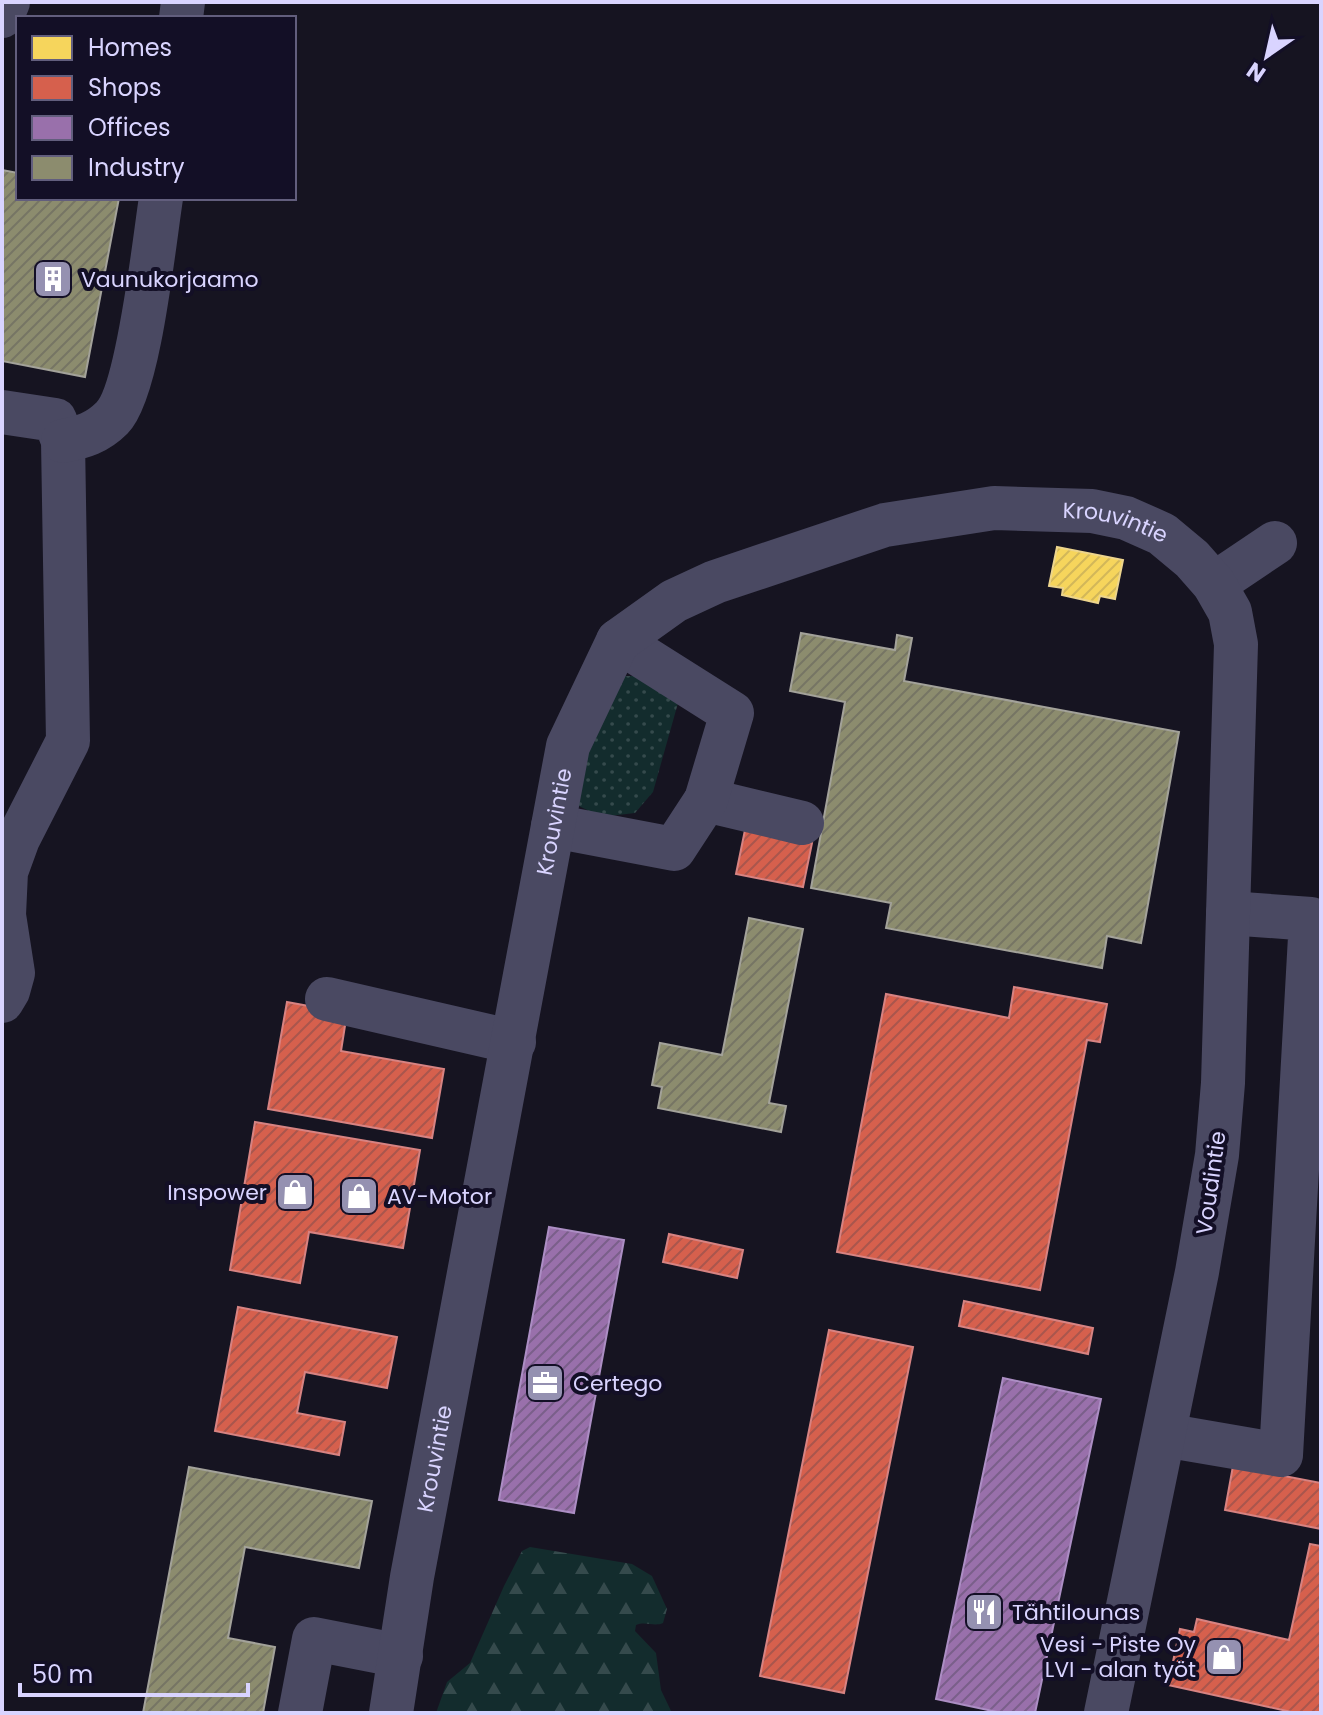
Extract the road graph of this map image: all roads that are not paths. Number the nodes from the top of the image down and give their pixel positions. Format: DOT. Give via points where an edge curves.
graph roads {
  1 [pos="8,2"];
  2 [pos="2,16"];
  3 [pos="161,200"];
  4 [pos="2,412"];
  5 [pos="63,441"];
  6 [pos="1275,543"];
  7 [pos="1214,584"];
  8 [pos="618,641"];
  9 [pos="1236,644"];
  10 [pos="706,800"];
  11 [pos="802,823"];
  12 [pos="553,826"];
  13 [pos="1228,913"];
  14 [pos="327,999"];
  15 [pos="2,1001"];
  16 [pos="514,1042"];
  17 [pos="1164,1435"];
  18 [pos="401,1656"];
  19 [pos="300,1713"];
  20 [pos="391,1713"];
  21 [pos="1106,1713"];
  1 -- 2 [label="street"];
  3 -- 5 [label="street" via="126,396 114,416 92,435"];
  4 -- 5 [label="street" via="55,420"];
  5 -- 15 [label="street" via="68,741 6,872 4,915 13,973"];
  6 -- 7 [label="street"];
  7 -- 8 [label="street, Krouvintie" via="1162,534 1126,518 1092,511 994,508 885,525 715,582 674,601"];
  7 -- 9 [label="street, Krouvintie" via="1230,612"];
  8 -- 10 [label="street" via="732,713"];
  8 -- 12 [label="street, Krouvintie" via="568,746"];
  9 -- 13 [label="street, Voudintie"];
  10 -- 11 [label="street"];
  10 -- 12 [label="street" via="674,849"];
  12 -- 16 [label="street, Krouvintie"];
  13 -- 17 [label="street, Voudintie" via="1217,1155"];
  13 -- 17 [label="street" via="1311,919 1281,1455"];
  14 -- 16 [label="street"];
  16 -- 18 [label="street, Krouvintie"];
  17 -- 21 [label="street, Voudintie"];
  18 -- 19 [label="street" via="314,1639"];
  18 -- 20 [label="street, Krouvintie"];
}
